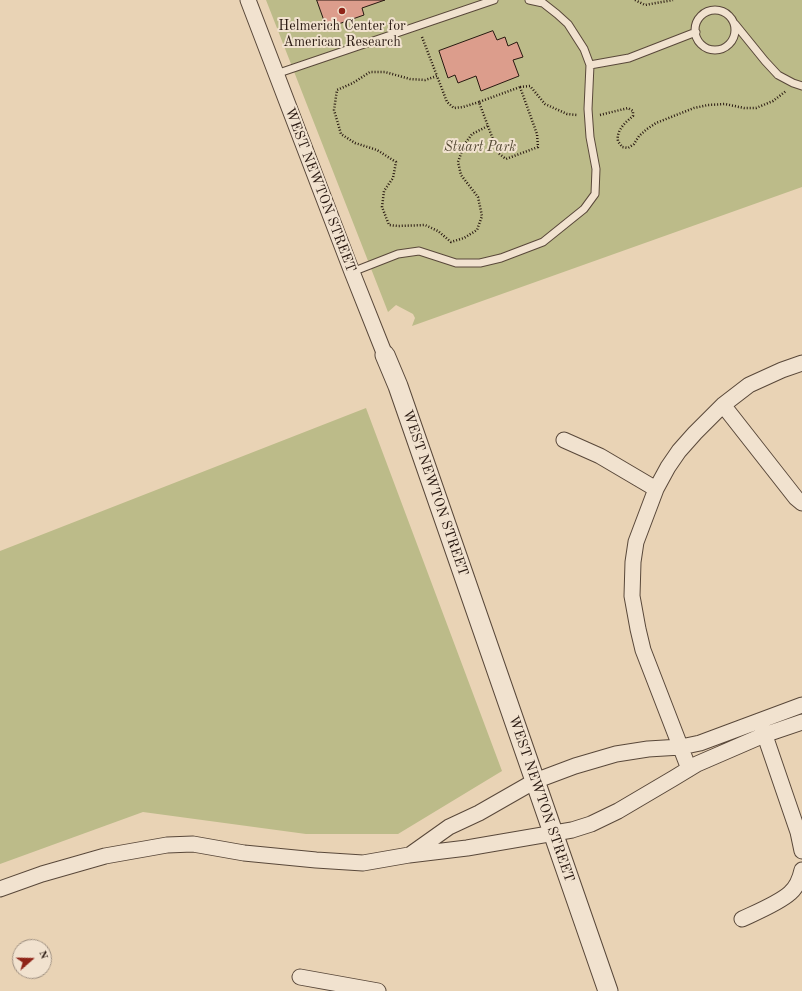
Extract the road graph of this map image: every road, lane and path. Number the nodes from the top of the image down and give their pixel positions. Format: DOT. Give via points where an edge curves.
graph roads {
  1 [pos="248,0"];
  2 [pos="494,0"];
  3 [pos="529,0"];
  4 [pos="635,0"];
  5 [pos="673,0"];
  6 [pos="734,24"];
  7 [pos="418,26"];
  8 [pos="696,32"];
  9 [pos="590,66"];
  10 [pos="276,74"];
  11 [pos="437,76"];
  12 [pos="792,83"];
  13 [pos="802,86"];
  14 [pos="520,87"];
  15 [pos="479,102"];
  16 [pos="588,116"];
  17 [pos="488,126"];
  18 [pos="352,272"];
  19 [pos="385,355"];
  20 [pos="802,363"];
  21 [pos="723,405"];
  22 [pos="564,440"];
  23 [pos="656,489"];
  24 [pos="802,503"];
  25 [pos="802,705"];
  26 [pos="760,720"];
  27 [pos="802,722"];
  28 [pos="764,735"];
  29 [pos="681,746"];
  30 [pos="689,769"];
  31 [pos="535,781"];
  32 [pos="553,834"];
  33 [pos="802,851"];
  34 [pos="409,855"];
  35 [pos="802,870"];
  36 [pos="0,889"];
  37 [pos="742,919"];
  38 [pos="300,977"];
  39 [pos="378,991"];
  40 [pos="608,991"];
  1 -- 10 [label="street, WEST NEWTON STREET"];
  2 -- 7 [label="lane"];
  3 -- 9 [label="lane" via="543,3 568,24 584,49"];
  4 -- 5 [label="path" via="645,5"];
  6 -- 8 [label="lane" via="727,14 715,10 703,14 696,25"];
  6 -- 8 [label="lane" via="734,37 731,43 720,50 706,48 697,38"];
  6 -- 12 [label="lane" via="778,75"];
  7 -- 10 [label="lane"];
  7 -- 11 [label="path"];
  8 -- 9 [label="lane" via="629,58"];
  9 -- 16 [label="lane"];
  10 -- 18 [label="street, WEST NEWTON STREET"];
  11 -- 15 [label="path" via="447,102 454,108 463,108"];
  11 -- 17 [label="path" via="425,80 385,72 370,72 337,90 334,110 341,134 356,143 377,150 396,162 393,178 384,191 382,207 389,225 425,225 438,231 451,242 477,230 482,216 478,197 461,175 458,162 464,145 472,134"];
  12 -- 13 [label="lane"];
  12 -- 16 [label="path" via="773,101 756,108 725,104 708,105 666,118 647,129 628,148 622,147 618,141 619,130 633,116 633,111 628,108"];
  14 -- 15 [label="path"];
  14 -- 16 [label="path" via="530,86 545,104 567,114"];
  14 -- 17 [label="path" via="537,134 538,147 506,159 498,153"];
  15 -- 17 [label="path"];
  16 -- 18 [label="lane" via="596,169 595,194 584,209 543,242 480,263 456,262 419,251 398,254"];
  18 -- 19 [label="street, WEST NEWTON STREET"];
  19 -- 31 [label="street, WEST NEWTON STREET"];
  20 -- 21 [label="street" via="749,385"];
  21 -- 23 [label="street" via="680,451"];
  21 -- 24 [label="street"];
  22 -- 23 [label="street" via="600,456"];
  23 -- 29 [label="street" via="636,542 632,596 643,650"];
  25 -- 26 [label="street"];
  26 -- 28 [label="street"];
  26 -- 29 [label="street" via="700,743"];
  27 -- 28 [label="street"];
  28 -- 30 [label="street"];
  28 -- 33 [label="street" via="798,832"];
  29 -- 30 [label="street"];
  29 -- 31 [label="street" via="616,754"];
  30 -- 32 [label="street" via="591,824"];
  31 -- 32 [label="street, WEST NEWTON STREET"];
  31 -- 34 [label="street" via="449,827"];
  32 -- 34 [label="street"];
  32 -- 40 [label="street, WEST NEWTON STREET"];
  34 -- 36 [label="street" via="363,863 244,853 193,844 168,845 105,856"];
  35 -- 37 [label="street" via="799,881 790,892"];
  38 -- 39 [label="street"];
}
